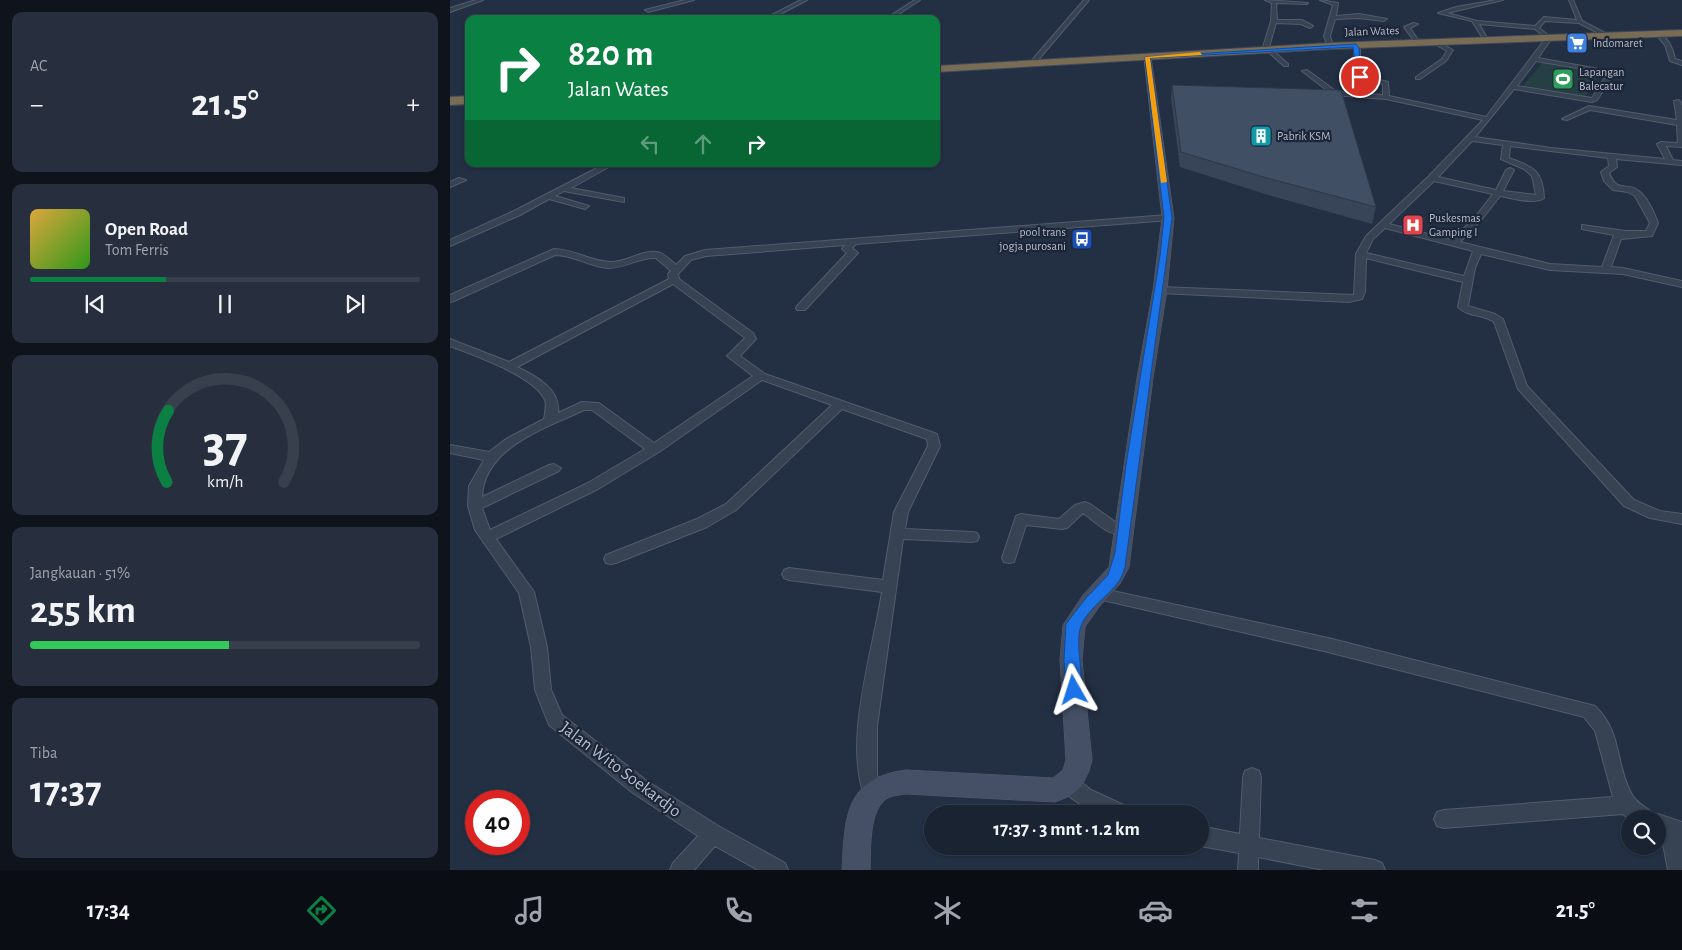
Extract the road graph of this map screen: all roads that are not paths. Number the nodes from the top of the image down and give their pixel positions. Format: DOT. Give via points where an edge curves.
graph roads {
  1 [pos="481,0"];
  2 [pos="692,0"];
  3 [pos="805,0"];
  4 [pos="918,0"];
  5 [pos="1086,0"];
  6 [pos="1270,0"];
  7 [pos="1322,0"];
  8 [pos="1500,0"];
  9 [pos="1570,0"];
  10 [pos="1306,3"];
  11 [pos="450,10"];
  12 [pos="648,10"];
  13 [pos="1274,13"];
  14 [pos="1283,14"];
  15 [pos="774,15"];
  16 [pos="894,15"];
  17 [pos="1333,18"];
  18 [pos="1384,19"];
  19 [pos="1274,21"];
  20 [pos="1476,22"];
  21 [pos="1580,22"];
  22 [pos="1415,24"];
  23 [pos="1310,26"];
  24 [pos="1536,28"];
  25 [pos="1682,33"];
  26 [pos="1657,34"];
  27 [pos="1606,36"];
  28 [pos="1548,38"];
  29 [pos="1485,40"];
  30 [pos="1418,42"];
  31 [pos="1435,42"];
  32 [pos="1354,45"];
  33 [pos="1330,46"];
  34 [pos="1268,50"];
  35 [pos="1147,57"];
  36 [pos="1534,59"];
  37 [pos="1035,63"];
  38 [pos="1682,63"];
  39 [pos="1286,64"];
  40 [pos="940,69"];
  41 [pos="1305,71"];
  42 [pos="1418,78"];
  43 [pos="1512,87"];
  44 [pos="1386,97"];
  45 [pos="465,99"];
  46 [pos="450,100"];
  47 [pos="1592,100"];
  48 [pos="1677,100"];
  49 [pos="1586,109"];
  50 [pos="1681,110"];
  51 [pos="1488,119"];
  52 [pos="1565,119"];
  53 [pos="1681,123"];
  54 [pos="1469,138"];
  55 [pos="1507,144"];
  56 [pos="1682,144"];
  57 [pos="1612,156"];
  58 [pos="1670,162"];
  59 [pos="1682,163"];
  60 [pos="604,167"];
  61 [pos="1510,170"];
  62 [pos="1432,178"];
  63 [pos="462,180"];
  64 [pos="450,185"];
  65 [pos="564,189"];
  66 [pos="1500,193"];
  67 [pos="549,197"];
  68 [pos="621,200"];
  69 [pos="585,206"];
  70 [pos="1168,218"];
  71 [pos="1383,225"];
  72 [pos="1585,227"];
  73 [pos="1618,230"];
  74 [pos="853,242"];
  75 [pos="450,243"];
  76 [pos="1454,243"];
  77 [pos="1478,250"];
  78 [pos="1361,254"];
  79 [pos="1606,269"];
  80 [pos="675,275"];
  81 [pos="1468,280"];
  82 [pos="1681,284"];
  83 [pos="1160,290"];
  84 [pos="450,299"];
  85 [pos="801,308"];
  86 [pos="454,347"];
  87 [pos="508,367"];
  88 [pos="761,376"];
  89 [pos="840,404"];
  90 [pos="550,421"];
  91 [pos="450,449"];
  92 [pos="654,449"];
  93 [pos="492,458"];
  94 [pos="554,468"];
  95 [pos="475,506"];
  96 [pos="1682,519"];
  97 [pos="1125,527"];
  98 [pos="897,534"];
  99 [pos="972,537"];
  100 [pos="487,538"];
  101 [pos="1009,558"];
  102 [pos="611,559"];
  103 [pos="789,574"];
  104 [pos="889,587"];
  105 [pos="1099,594"];
  106 [pos="1252,777"];
  107 [pos="1069,784"];
  108 [pos="874,794"];
  109 [pos="1102,805"];
  110 [pos="1627,805"];
  111 [pos="1631,810"];
  112 [pos="1444,820"];
  113 [pos="1669,827"];
  114 [pos="712,834"];
  115 [pos="1209,838"];
  116 [pos="1249,845"];
  117 [pos="680,870"];
  118 [pos="778,870"];
  119 [pos="856,870"];
  120 [pos="1248,870"];
  121 [pos="1375,870"];
  122 [pos="1678,870"];
  1 -- 11 [label="street"];
  2 -- 12 [label="street"];
  3 -- 15 [label="street"];
  4 -- 16 [label="street"];
  5 -- 37 [label="street"];
  6 -- 10 [label="street"];
  6 -- 13 [label="street"];
  7 -- 17 [label="street" via="1336,4"];
  8 -- 20 [label="street" via="1441,13 1472,18"];
  9 -- 21 [label="street"];
  13 -- 14 [label="street"];
  13 -- 19 [label="street"];
  17 -- 18 [label="street" via="1359,16"];
  17 -- 33 [label="street" via="1326,32"];
  19 -- 23 [label="street" via="1302,22"];
  19 -- 34 [label="street" via="1266,45"];
  20 -- 24 [label="street"];
  20 -- 29 [label="street"];
  21 -- 24 [label="street" via="1544,19"];
  21 -- 27 [label="street"];
  22 -- 30 [label="street" via="1407,27"];
  24 -- 28 [label="street"];
  25 -- 26 [label="highway, Jalan Wates"];
  26 -- 27 [label="highway, Jalan Wates"];
  26 -- 38 [label="street" via="1669,47 1672,60"];
  27 -- 28 [label="highway, Jalan Wates"];
  28 -- 29 [label="highway, Jalan Wates"];
  28 -- 36 [label="street"];
  29 -- 31 [label="highway, Jalan Wates"];
  30 -- 31 [label="highway, Jalan Wates"];
  30 -- 32 [label="highway, Jalan Wates"];
  31 -- 42 [label="street" via="1450,50 1444,60"];
  32 -- 33 [label="highway, Jalan Wates"];
  32 -- 44 [label="street" via="1360,77 1386,83"];
  33 -- 34 [label="highway, Jalan Wates"];
  34 -- 35 [label="highway, Jalan Wates"];
  34 -- 39 [label="street"];
  35 -- 37 [label="highway, Jalan Wates"];
  35 -- 70 [label="street"];
  36 -- 43 [label="street"];
  36 -- 47 [label="street" via="1611,71"];
  37 -- 40 [label="highway, Jalan Wates"];
  41 -- 44 [label="street" via="1335,94"];
  43 -- 47 [label="street"];
  43 -- 51 [label="street"];
  44 -- 51 [label="street"];
  45 -- 46 [label="highway"];
  47 -- 49 [label="street"];
  48 -- 50 [label="street"];
  49 -- 52 [label="street"];
  49 -- 53 [label="street"];
  50 -- 53 [label="street"];
  51 -- 54 [label="street"];
  53 -- 56 [label="street"];
  54 -- 55 [label="street"];
  54 -- 62 [label="street"];
  55 -- 57 [label="street"];
  55 -- 66 [label="street" via="1504,158 1532,169 1539,179 1540,198"];
  56 -- 58 [label="street" via="1661,144"];
  57 -- 58 [label="street"];
  57 -- 73 [label="street" via="1613,167 1605,172 1608,183 1636,193 1654,223 1649,234"];
  58 -- 59 [label="street"];
  60 -- 65 [label="street"];
  61 -- 66 [label="street"];
  62 -- 66 [label="street"];
  62 -- 71 [label="street"];
  63 -- 64 [label="street"];
  65 -- 67 [label="street"];
  65 -- 68 [label="street"];
  66 -- 76 [label="street"];
  67 -- 69 [label="street"];
  67 -- 75 [label="street"];
  70 -- 74 [label="street"];
  70 -- 83 [label="street"];
  71 -- 76 [label="street"];
  71 -- 78 [label="street" via="1369,238"];
  72 -- 73 [label="street"];
  73 -- 79 [label="street"];
  74 -- 80 [label="street" via="705,253 688,258"];
  74 -- 85 [label="street" via="847,249 853,253"];
  76 -- 77 [label="street"];
  77 -- 79 [label="street" via="1550,267"];
  77 -- 81 [label="street"];
  78 -- 81 [label="street"];
  78 -- 83 [label="street" via="1360,292 1354,299"];
  79 -- 82 [label="street"];
  80 -- 84 [label="street" via="658,255 642,255 612,265 563,251 554,252"];
  80 -- 87 [label="street"];
  80 -- 88 [label="street" via="749,335 751,339 733,356"];
  81 -- 96 [label="street" via="1463,307 1492,315 1500,321 1522,387 1535,402 1629,503 1668,519"];
  83 -- 97 [label="street"];
  86 -- 87 [label="street"];
  87 -- 90 [label="street" via="529,376 543,388 552,401"];
  88 -- 89 [label="street"];
  88 -- 92 [label="street"];
  89 -- 98 [label="street" via="934,439 934,446 901,512"];
  89 -- 102 [label="street" via="731,507 702,523"];
  90 -- 92 [label="street, Jalan Wito Soekardjo" via="582,406 595,406"];
  90 -- 93 [label="street, Jalan Wito Soekardjo" via="510,442"];
  91 -- 93 [label="street"];
  92 -- 100 [label="street" via="593,486"];
  93 -- 95 [label="street, Jalan Wito Soekardjo" via="476,486"];
  94 -- 95 [label="street"];
  95 -- 100 [label="street, Jalan Wito Soekardjo"];
  97 -- 101 [label="street" via="1115,529 1085,507 1062,524 1022,519"];
  97 -- 105 [label="street" via="1119,567 1114,578"];
  98 -- 99 [label="street"];
  98 -- 104 [label="street"];
  100 -- 114 [label="street, Jalan Wito Soekardjo" via="526,592 539,647 543,690 555,720 640,787"];
  103 -- 104 [label="street"];
  104 -- 108 [label="street" via="867,744 868,780"];
  105 -- 107 [label="street" via="1074,624 1071,660 1080,760 1077,773"];
  105 -- 110 [label="street" via="1328,645 1589,711 1604,731 1619,792"];
  106 -- 116 [label="street"];
  107 -- 108 [label="street" via="1055,790 906,782 886,785"];
  107 -- 109 [label="street"];
  108 -- 119 [label="street" via="865,806 859,826"];
  110 -- 111 [label="street"];
  110 -- 112 [label="street"];
  113 -- 122 [label="street"];
  114 -- 117 [label="street"];
  114 -- 118 [label="street, Jalan Wito Soekardjo"];
  115 -- 116 [label="street"];
  116 -- 120 [label="street"];
  116 -- 121 [label="street"];
}
